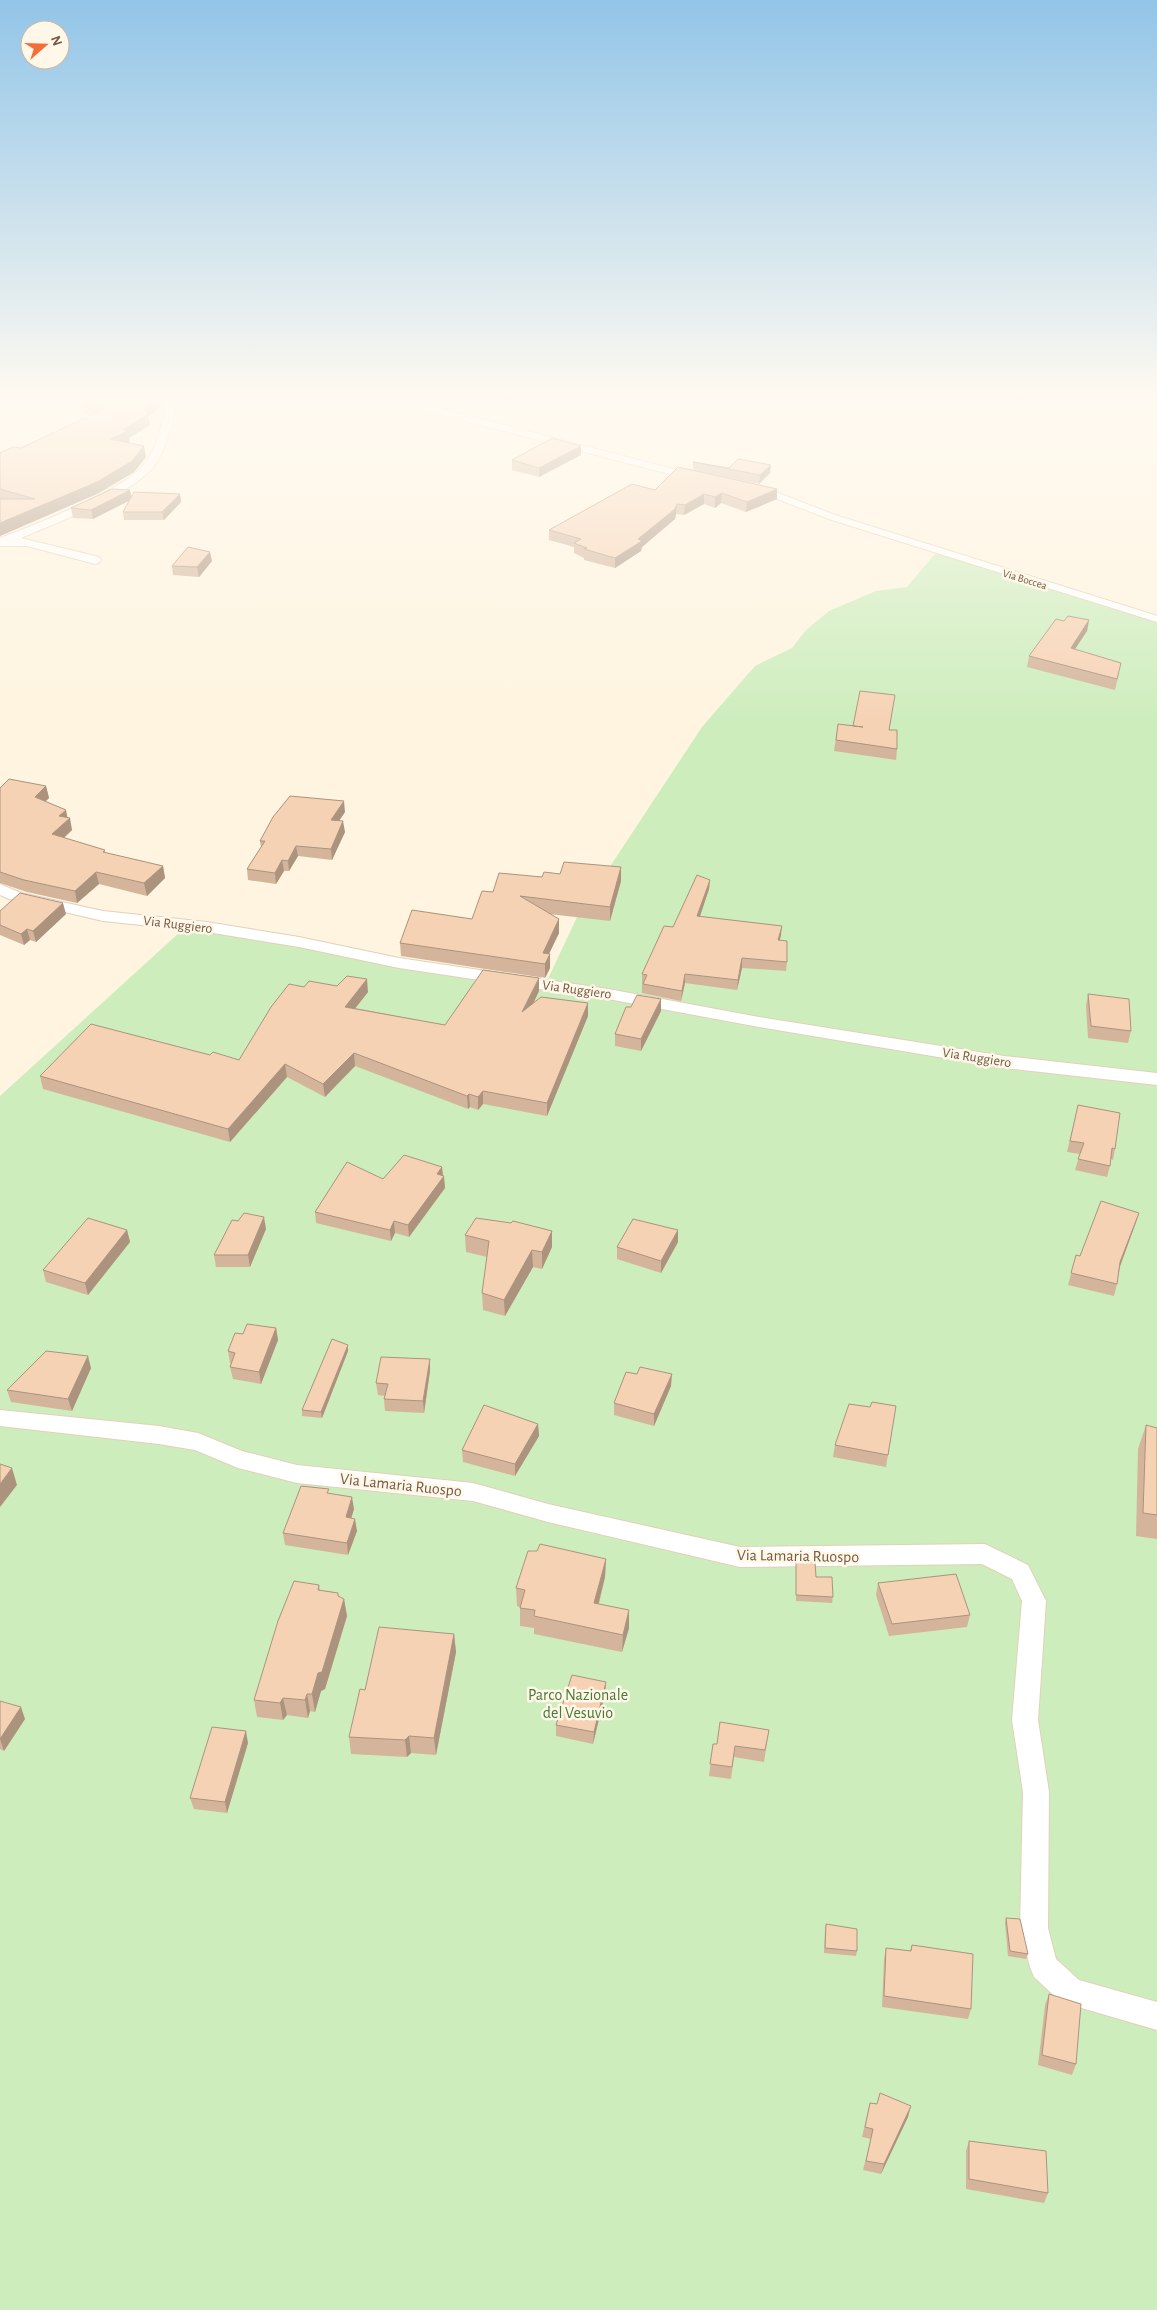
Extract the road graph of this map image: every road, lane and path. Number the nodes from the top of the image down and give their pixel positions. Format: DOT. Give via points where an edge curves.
graph roads {
  1 [pos="70,510"];
  2 [pos="816,510"];
  3 [pos="2,541"];
  4 [pos="95,560"];
  5 [pos="1157,619"];
  6 [pos="0,889"];
  7 [pos="1157,1079"];
  8 [pos="0,1418"];
  9 [pos="1157,2016"];
  1 -- 3 [label="street"];
  2 -- 5 [label="lane, Via Boccea"];
  3 -- 4 [label="street" via="27,542"];
  6 -- 7 [label="street, Via Ruggiero" via="102,916 207,927 399,963 608,994 1004,1062"];
  8 -- 9 [label="street, Via Lamaria Ruospo" via="198,1442 238,1458 297,1474 473,1492 548,1513 740,1557 985,1554 1020,1572 1034,1601 1025,1720 1036,1792 1034,1928 1044,1967 1071,1992"];
}
